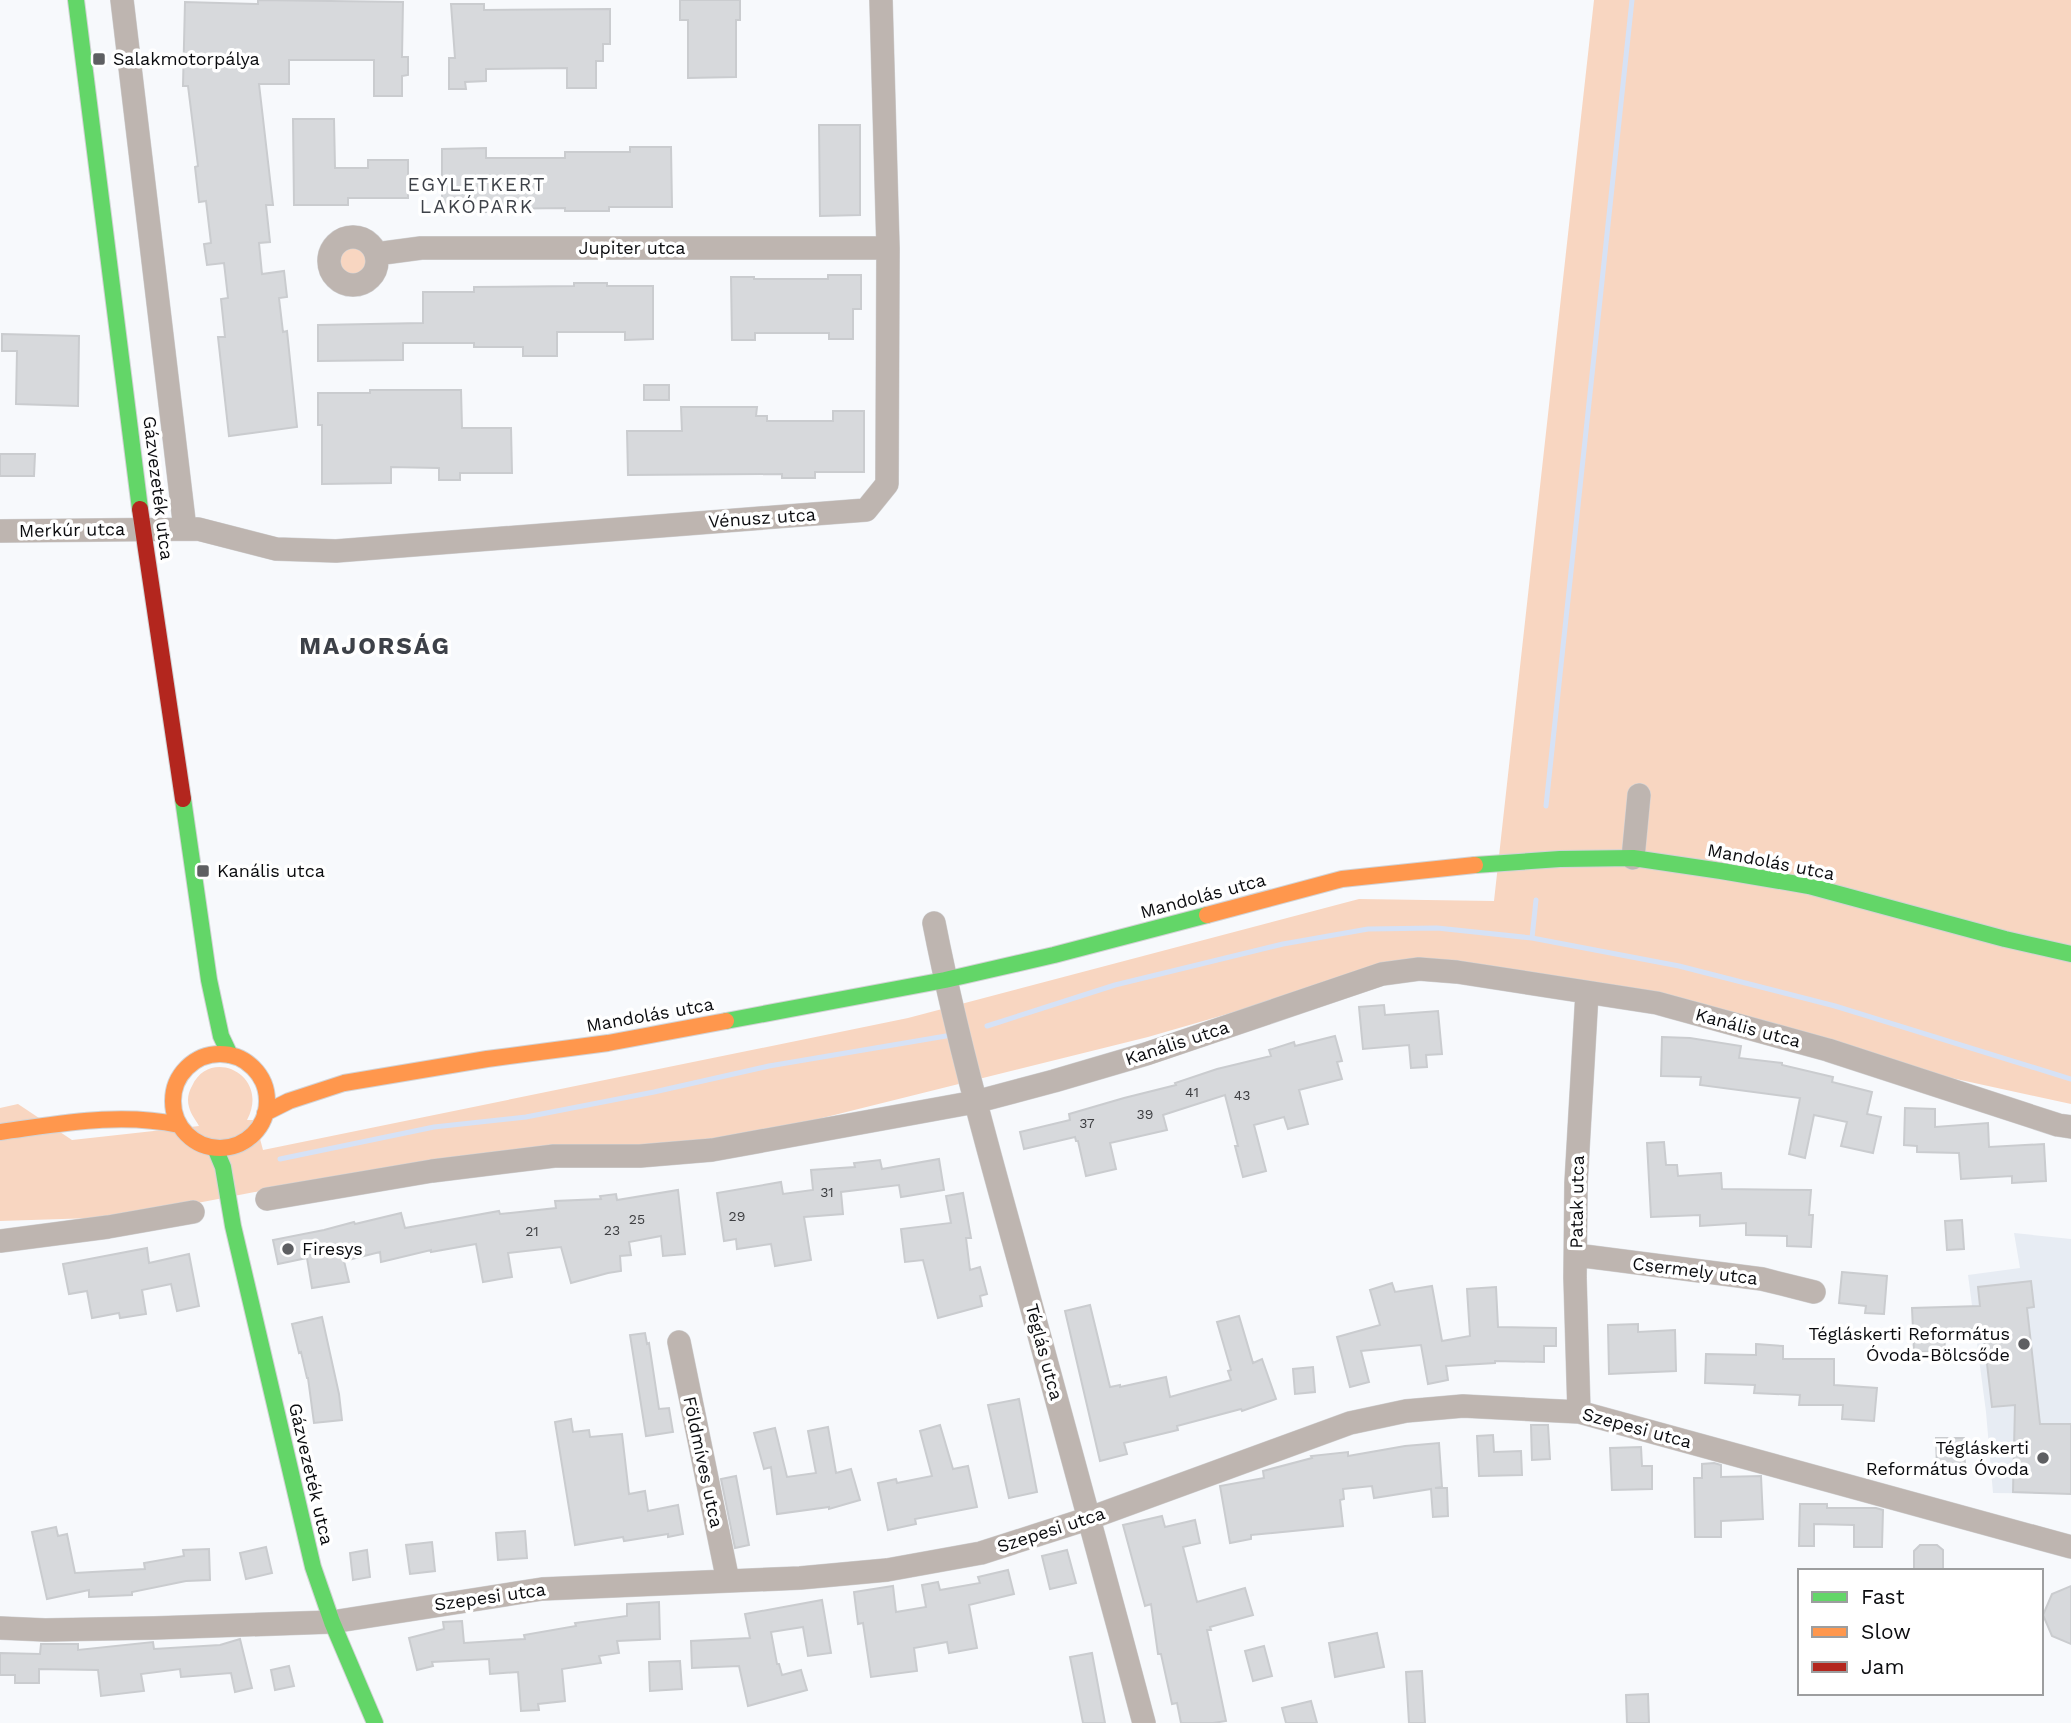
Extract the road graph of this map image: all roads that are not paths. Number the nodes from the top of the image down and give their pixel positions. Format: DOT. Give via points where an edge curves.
graph roads {
  1 [pos="76,0"];
  2 [pos="122,0"];
  3 [pos="881,0"];
  4 [pos="888,248"];
  5 [pos="376,254"];
  6 [pos="143,529"];
  7 [pos="185,529"];
  8 [pos="0,531"];
  9 [pos="1639,795"];
  10 [pos="1633,858"];
  11 [pos="934,923"];
  12 [pos="2071,954"];
  13 [pos="209,980"];
  14 [pos="945,980"];
  15 [pos="1587,993"];
  16 [pos="230,1055"];
  17 [pos="199,1059"];
  18 [pos="256,1071"];
  19 [pos="275,1077"];
  20 [pos="310,1080"];
  21 [pos="344,1083"];
  22 [pos="175,1087"];
  23 [pos="975,1102"];
  24 [pos="265,1113"];
  25 [pos="116,1118"];
  26 [pos="179,1125"];
  27 [pos="2071,1128"];
  28 [pos="0,1132"];
  29 [pos="249,1138"];
  30 [pos="215,1148"];
  31 [pos="267,1199"];
  32 [pos="193,1212"];
  33 [pos="233,1226"];
  34 [pos="0,1241"];
  35 [pos="1576,1255"];
  36 [pos="1814,1292"];
  37 [pos="679,1342"];
  38 [pos="1579,1412"];
  39 [pos="1090,1518"];
  40 [pos="2071,1547"];
  41 [pos="728,1581"];
  42 [pos="332,1622"];
  43 [pos="0,1628"];
  44 [pos="375,1723"];
  45 [pos="1144,1723"];
  1 -- 6 [label="street, Gázvezeték utca"];
  2 -- 7 [label="street"];
  3 -- 4 [label="street, Vénusz utca"];
  4 -- 5 [label="street, Jupiter utca" via="435,248"];
  4 -- 7 [label="street, Vénusz utca" via="887,484 866,510 336,551 276,549"];
  6 -- 7 [label="street, Vénusz utca"];
  6 -- 8 [label="street, Merkúr utca"];
  6 -- 13 [label="street, Gázvezeték utca"];
  9 -- 10 [label="street"];
  10 -- 12 [label="street, Mandolás utca" via="1810,886"];
  10 -- 14 [label="street, Mandolás utca" via="1489,863 1342,879"];
  11 -- 14 [label="street, Téglás utca"];
  13 -- 16 [label="street, Gázvezeték utca" via="221,1036"];
  13 -- 17 [label="street, Gázvezeték utca"];
  14 -- 21 [label="street, Mandolás utca" via="608,1043"];
  14 -- 23 [label="street, Téglás utca"];
  15 -- 23 [label="street, Kanális utca" via="1457,972 1419,969 1382,974 1146,1054"];
  15 -- 27 [label="street, Kanális utca" via="1657,1003 1733,1023"];
  15 -- 35 [label="street, Patak utca"];
  16 -- 17 [label="street"];
  16 -- 18 [label="street"];
  17 -- 22 [label="street" via="184,1071"];
  18 -- 19 [label="street"];
  18 -- 24 [label="street" via="266,1091"];
  20 -- 21 [label="street, Mandolás utca"];
  21 -- 24 [label="street, Mandolás utca"];
  22 -- 25 [label="street"];
  22 -- 26 [label="street" via="174,1113"];
  23 -- 31 [label="street, Kanális utca" via="712,1150 554,1156"];
  23 -- 39 [label="street, Téglás utca"];
  24 -- 29 [label="street"];
  25 -- 26 [label="street"];
  25 -- 28 [label="street"];
  26 -- 30 [label="street" via="201,1144"];
  29 -- 30 [label="street"];
  29 -- 33 [label="street, Gázvezeték utca" via="238,1164"];
  30 -- 33 [label="street, Gázvezeték utca" via="223,1167"];
  32 -- 34 [label="street"];
  33 -- 42 [label="street, Gázvezeték utca" via="313,1567"];
  35 -- 36 [label="street, Csermely utca" via="1762,1279"];
  35 -- 38 [label="street, Patak utca"];
  37 -- 41 [label="street, Földmíves utca"];
  38 -- 39 [label="street, Szepesi utca" via="1463,1406 1406,1411 1350,1423"];
  38 -- 40 [label="street, Szepesi utca"];
  39 -- 41 [label="street, Szepesi utca" via="981,1553 887,1570"];
  39 -- 45 [label="street, Téglás utca"];
  41 -- 42 [label="street, Szepesi utca" via="542,1589"];
  42 -- 43 [label="street, Szepesi utca"];
  42 -- 44 [label="street, Gázvezeték utca"];
}
